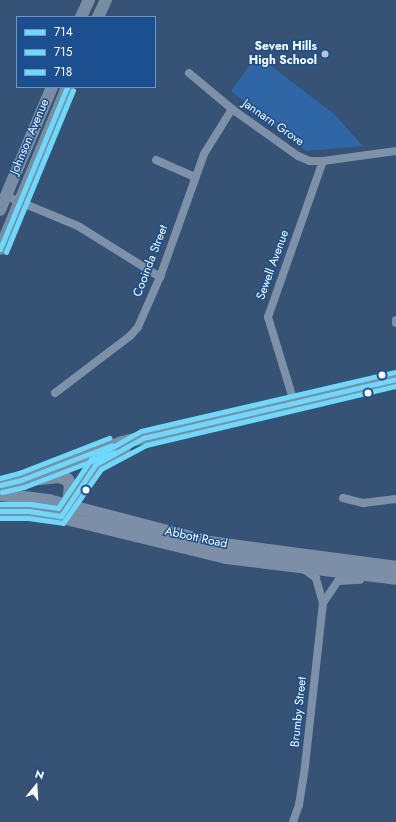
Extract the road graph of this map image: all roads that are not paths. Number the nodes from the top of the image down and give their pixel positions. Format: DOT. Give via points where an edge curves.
graph roads {
  1 [pos="89,0"];
  2 [pos="106,0"];
  3 [pos="82,16"];
  4 [pos="98,16"];
  5 [pos="189,73"];
  6 [pos="52,88"];
  7 [pos="67,88"];
  8 [pos="232,109"];
  9 [pos="396,151"];
  10 [pos="156,160"];
  11 [pos="323,161"];
  12 [pos="195,177"];
  13 [pos="6,196"];
  14 [pos="19,202"];
  15 [pos="0,210"];
  16 [pos="0,249"];
  17 [pos="160,278"];
  18 [pos="396,320"];
  19 [pos="396,323"];
  20 [pos="396,379"];
  21 [pos="55,393"];
  22 [pos="294,402"];
  23 [pos="143,438"];
  24 [pos="21,480"];
  25 [pos="0,485"];
  26 [pos="0,494"];
  27 [pos="343,498"];
  28 [pos="396,499"];
  29 [pos="0,511"];
  30 [pos="64,511"];
  31 [pos="298,566"];
  32 [pos="396,567"];
  33 [pos="396,578"];
  34 [pos="323,603"];
  35 [pos="293,822"];
  1 -- 3 [label="main road"];
  2 -- 4 [label="main road"];
  5 -- 8 [label="street, Jannarn Grove"];
  6 -- 13 [label="main road, Johnson Avenue"];
  7 -- 14 [label="main road, Johnson Avenue"];
  8 -- 11 [label="street, Jannarn Grove" via="298,156 310,161"];
  8 -- 12 [label="street, Cooinda Street" via="211,140"];
  9 -- 11 [label="street, Jannarn Grove"];
  10 -- 12 [label="street"];
  11 -- 22 [label="street, Sewell Avenue" via="268,317"];
  12 -- 17 [label="street, Cooinda Street"];
  13 -- 14 [label="street"];
  13 -- 15 [label="main road, Johnson Avenue"];
  14 -- 16 [label="main road, Johnson Avenue"];
  14 -- 17 [label="street" via="78,226"];
  17 -- 21 [label="street, Cooinda Street" via="138,327 130,336"];
  18 -- 19 [label="street"];
  20 -- 22 [label="main road"];
  22 -- 23 [label="main road"];
  23 -- 24 [label="main road" via="121,442"];
  23 -- 30 [label="main road" via="96,464"];
  24 -- 25 [label="main road"];
  24 -- 30 [label="main road" via="64,477 70,485"];
  26 -- 30 [label="main road, Abbott Road" via="27,496"];
  27 -- 28 [label="street" via="362,503"];
  29 -- 30 [label="main road, Abbott Road"];
  30 -- 31 [label="main road, Abbott Road" via="194,551"];
  30 -- 32 [label="main road, Abbott Road" via="209,542"];
  31 -- 33 [label="main road, Abbott Road"];
  31 -- 34 [label="street, Brumby Street" via="316,578"];
  33 -- 34 [label="street, Brumby Street" via="338,581"];
  34 -- 35 [label="street, Brumby Street" via="305,766 299,805"];
}
